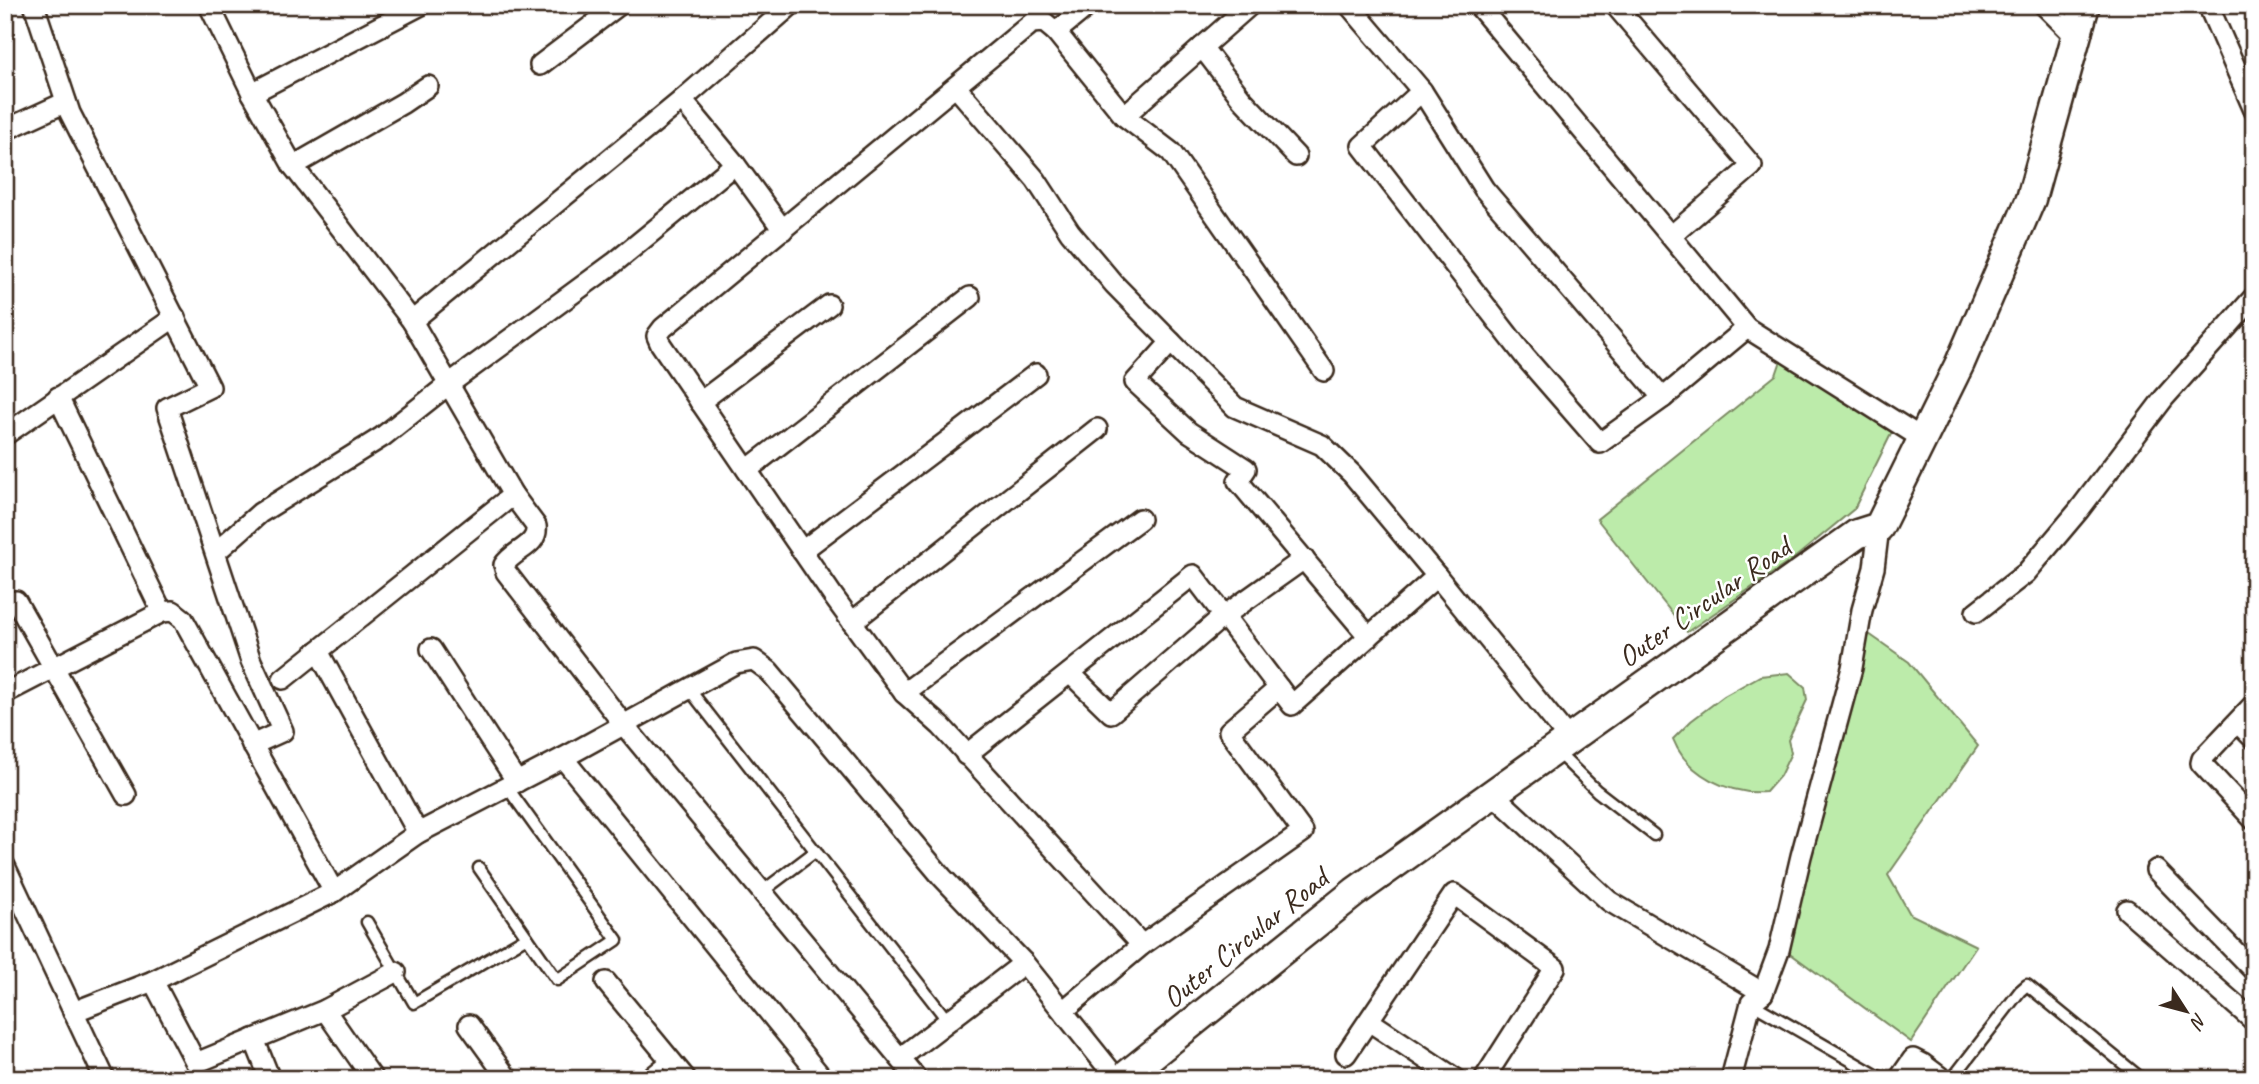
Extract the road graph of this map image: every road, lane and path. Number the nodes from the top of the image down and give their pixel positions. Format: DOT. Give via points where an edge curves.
graph roads {
  1 [pos="34,5"];
  2 [pos="209,5"];
  3 [pos="421,5"];
  4 [pos="619,5"];
  5 [pos="791,5"];
  6 [pos="1250,5"];
  7 [pos="1349,5"];
  8 [pos="1478,5"];
  9 [pos="1615,5"];
  10 [pos="2044,5"];
  11 [pos="2085,5"];
  12 [pos="2208,5"];
  13 [pos="1085,7"];
  14 [pos="1056,32"];
  15 [pos="2076,37"];
  16 [pos="1202,47"];
  17 [pos="540,65"];
  18 [pos="428,86"];
  19 [pos="956,87"];
  20 [pos="1422,91"];
  21 [pos="252,93"];
  22 [pos="682,100"];
  23 [pos="66,102"];
  24 [pos="2254,110"];
  25 [pos="1124,116"];
  26 [pos="5,130"];
  27 [pos="1296,156"];
  28 [pos="735,164"];
  29 [pos="293,166"];
  30 [pos="783,230"];
  31 [pos="1671,236"];
  32 [pos="970,297"];
  33 [pos="2254,297"];
  34 [pos="829,305"];
  35 [pos="175,317"];
  36 [pos="412,321"];
  37 [pos="1747,328"];
  38 [pos="1171,342"];
  39 [pos="1324,371"];
  40 [pos="1036,374"];
  41 [pos="449,384"];
  42 [pos="58,397"];
  43 [pos="1662,398"];
  44 [pos="700,402"];
  45 [pos="1097,429"];
  46 [pos="5,435"];
  47 [pos="1923,439"];
  48 [pos="747,470"];
  49 [pos="513,495"];
  50 [pos="1140,519"];
  51 [pos="1879,527"];
  52 [pos="802,551"];
  53 [pos="216,552"];
  54 [pos="1304,559"];
  55 [pos="1437,576"];
  56 [pos="16,601"];
  57 [pos="162,612"];
  58 [pos="1976,612"];
  59 [pos="1224,616"];
  60 [pos="852,622"];
  61 [pos="1369,637"];
  62 [pos="432,649"];
  63 [pos="318,651"];
  64 [pos="53,667"];
  65 [pos="1070,673"];
  66 [pos="283,679"];
  67 [pos="1279,688"];
  68 [pos="689,689"];
  69 [pos="904,693"];
  70 [pos="5,694"];
  71 [pos="2254,704"];
  72 [pos="2238,723"];
  73 [pos="624,724"];
  74 [pos="2254,739"];
  75 [pos="1562,744"];
  76 [pos="252,745"];
  77 [pos="966,755"];
  78 [pos="563,758"];
  79 [pos="512,785"];
  80 [pos="1493,794"];
  81 [pos="126,795"];
  82 [pos="2254,820"];
  83 [pos="418,833"];
  84 [pos="1654,835"];
  85 [pos="816,850"];
  86 [pos="5,866"];
  87 [pos="479,868"];
  88 [pos="2156,870"];
  89 [pos="763,891"];
  90 [pos="334,892"];
  91 [pos="2127,910"];
  92 [pos="367,922"];
  93 [pos="527,937"];
  94 [pos="1142,945"];
  95 [pos="1024,963"];
  96 [pos="2254,971"];
  97 [pos="396,972"];
  98 [pos="153,981"];
  99 [pos="606,982"];
  100 [pos="1757,998"];
  101 [pos="325,1010"];
  102 [pos="73,1012"];
  103 [pos="1063,1012"];
  104 [pos="948,1021"];
  105 [pos="1369,1021"];
  106 [pos="2254,1021"];
  107 [pos="469,1025"];
  108 [pos="254,1039"];
  109 [pos="1346,1054"];
  110 [pos="669,1058"];
  111 [pos="900,1058"];
  112 [pos="105,1079"];
  113 [pos="270,1079"];
  114 [pos="373,1079"];
  115 [pos="508,1079"];
  116 [pos="643,1079"];
  117 [pos="686,1079"];
  118 [pos="823,1079"];
  119 [pos="917,1079"];
  120 [pos="1119,1079"];
  121 [pos="1456,1079"];
  122 [pos="1484,1079"];
  123 [pos="1731,1079"];
  124 [pos="1883,1079"];
  125 [pos="1899,1079"];
  126 [pos="1943,1079"];
  127 [pos="1952,1079"];
  128 [pos="2142,1079"];
  1 -- 23 [label="street"];
  2 -- 21 [label="street"];
  3 -- 21 [label="street"];
  4 -- 17 [label="street"];
  5 -- 22 [label="street"];
  6 -- 16 [label="street"];
  7 -- 20 [label="street"];
  8 -- 31 [label="street"];
  9 -- 31 [label="street" via="1752,166"];
  10 -- 15 [label="street"];
  11 -- 15 [label="main road"];
  12 -- 24 [label="street"];
  13 -- 14 [label="street"];
  14 -- 19 [label="street" via="1044,22 1032,23"];
  14 -- 25 [label="street"];
  15 -- 47 [label="main road" via="2031,199"];
  16 -- 25 [label="street"];
  16 -- 27 [label="street" via="1242,99"];
  18 -- 29 [label="street"];
  19 -- 30 [label="street"];
  19 -- 38 [label="street" via="1036,180 1070,232 1114,285"];
  20 -- 43 [label="street" via="1484,189"];
  20 -- 43 [label="street" via="1362,146 1526,358 1600,443"];
  21 -- 29 [label="street"];
  22 -- 28 [label="street"];
  22 -- 36 [label="street"];
  23 -- 26 [label="street"];
  23 -- 35 [label="street"];
  25 -- 39 [label="street" via="1171,152"];
  28 -- 30 [label="street"];
  28 -- 41 [label="street" via="614,263"];
  29 -- 36 [label="street"];
  30 -- 44 [label="street" via="657,336"];
  31 -- 37 [label="street"];
  32 -- 48 [label="street"];
  33 -- 58 [label="street" via="2164,398 2026,573"];
  34 -- 44 [label="street"];
  35 -- 42 [label="street"];
  35 -- 53 [label="street" via="210,387 167,408"];
  36 -- 41 [label="street"];
  37 -- 43 [label="street"];
  37 -- 47 [label="street"];
  38 -- 54 [label="street" via="1135,382 1189,432 1246,470 1238,481"];
  38 -- 55 [label="street" via="1235,407 1322,444"];
  40 -- 52 [label="street"];
  41 -- 49 [label="street"];
  41 -- 53 [label="street" via="382,437 260,513"];
  42 -- 46 [label="street"];
  42 -- 57 [label="street"];
  44 -- 48 [label="street"];
  45 -- 60 [label="street"];
  47 -- 51 [label="main road"];
  48 -- 52 [label="street"];
  49 -- 63 [label="street"];
  49 -- 73 [label="street" via="537,532 534,540 508,558 506,572"];
  50 -- 69 [label="street"];
  51 -- 75 [label="main road, Outer Circular Road" via="1857,534"];
  51 -- 100 [label="street" via="1852,668 1779,950"];
  52 -- 60 [label="street"];
  53 -- 76 [label="street" via="251,661 283,731"];
  54 -- 59 [label="street"];
  54 -- 61 [label="street"];
  55 -- 61 [label="street"];
  55 -- 75 [label="street"];
  56 -- 64 [label="street"];
  57 -- 64 [label="street"];
  57 -- 76 [label="street" via="173,611 183,619"];
  59 -- 65 [label="street" via="1111,713"];
  59 -- 65 [label="street" via="1193,575"];
  59 -- 67 [label="street"];
  60 -- 69 [label="street"];
  61 -- 67 [label="street" via="1292,705"];
  62 -- 79 [label="street"];
  63 -- 66 [label="street"];
  63 -- 83 [label="street"];
  64 -- 70 [label="street"];
  64 -- 81 [label="street"];
  65 -- 77 [label="street"];
  67 -- 94 [label="street" via="1229,731 1303,832"];
  68 -- 73 [label="street"];
  68 -- 85 [label="lane"];
  68 -- 95 [label="street" via="736,663 754,660 769,671 942,877"];
  69 -- 77 [label="street"];
  71 -- 72 [label="street"];
  72 -- 74 [label="street"];
  72 -- 82 [label="street" via="2201,763"];
  73 -- 78 [label="street"];
  73 -- 89 [label="street"];
  75 -- 80 [label="main road, Outer Circular Road"];
  75 -- 84 [label="lane" via="1597,791"];
  76 -- 90 [label="street"];
  77 -- 94 [label="street"];
  78 -- 79 [label="street"];
  78 -- 118 [label="street"];
  79 -- 83 [label="street"];
  79 -- 93 [label="lane" via="617,940 557,981"];
  80 -- 100 [label="street" via="1609,901"];
  80 -- 120 [label="main road, Outer Circular Road" via="1355,892"];
  83 -- 90 [label="street"];
  85 -- 89 [label="lane"];
  85 -- 104 [label="lane"];
  86 -- 102 [label="street"];
  87 -- 93 [label="lane"];
  88 -- 96 [label="street"];
  89 -- 111 [label="street"];
  90 -- 98 [label="street"];
  91 -- 106 [label="street"];
  92 -- 97 [label="lane"];
  93 -- 97 [label="lane" via="414,1003"];
  94 -- 103 [label="street"];
  95 -- 103 [label="street"];
  95 -- 104 [label="street"];
  97 -- 101 [label="street"];
  98 -- 102 [label="street"];
  98 -- 108 [label="street" via="196,1063"];
  99 -- 110 [label="street"];
  100 -- 123 [label="street"];
  100 -- 124 [label="lane"];
  101 -- 108 [label="street"];
  101 -- 114 [label="street"];
  102 -- 112 [label="street"];
  103 -- 120 [label="street"];
  104 -- 111 [label="street"];
  105 -- 109 [label="street"];
  105 -- 121 [label="street"];
  105 -- 122 [label="street" via="1454,894 1555,968"];
  107 -- 115 [label="street"];
  108 -- 113 [label="street"];
  110 -- 116 [label="lane"];
  110 -- 117 [label="street"];
  111 -- 119 [label="street"];
  125 -- 126 [label="street" via="1913,1059"];
  127 -- 128 [label="lane" via="2027,985"];
}
